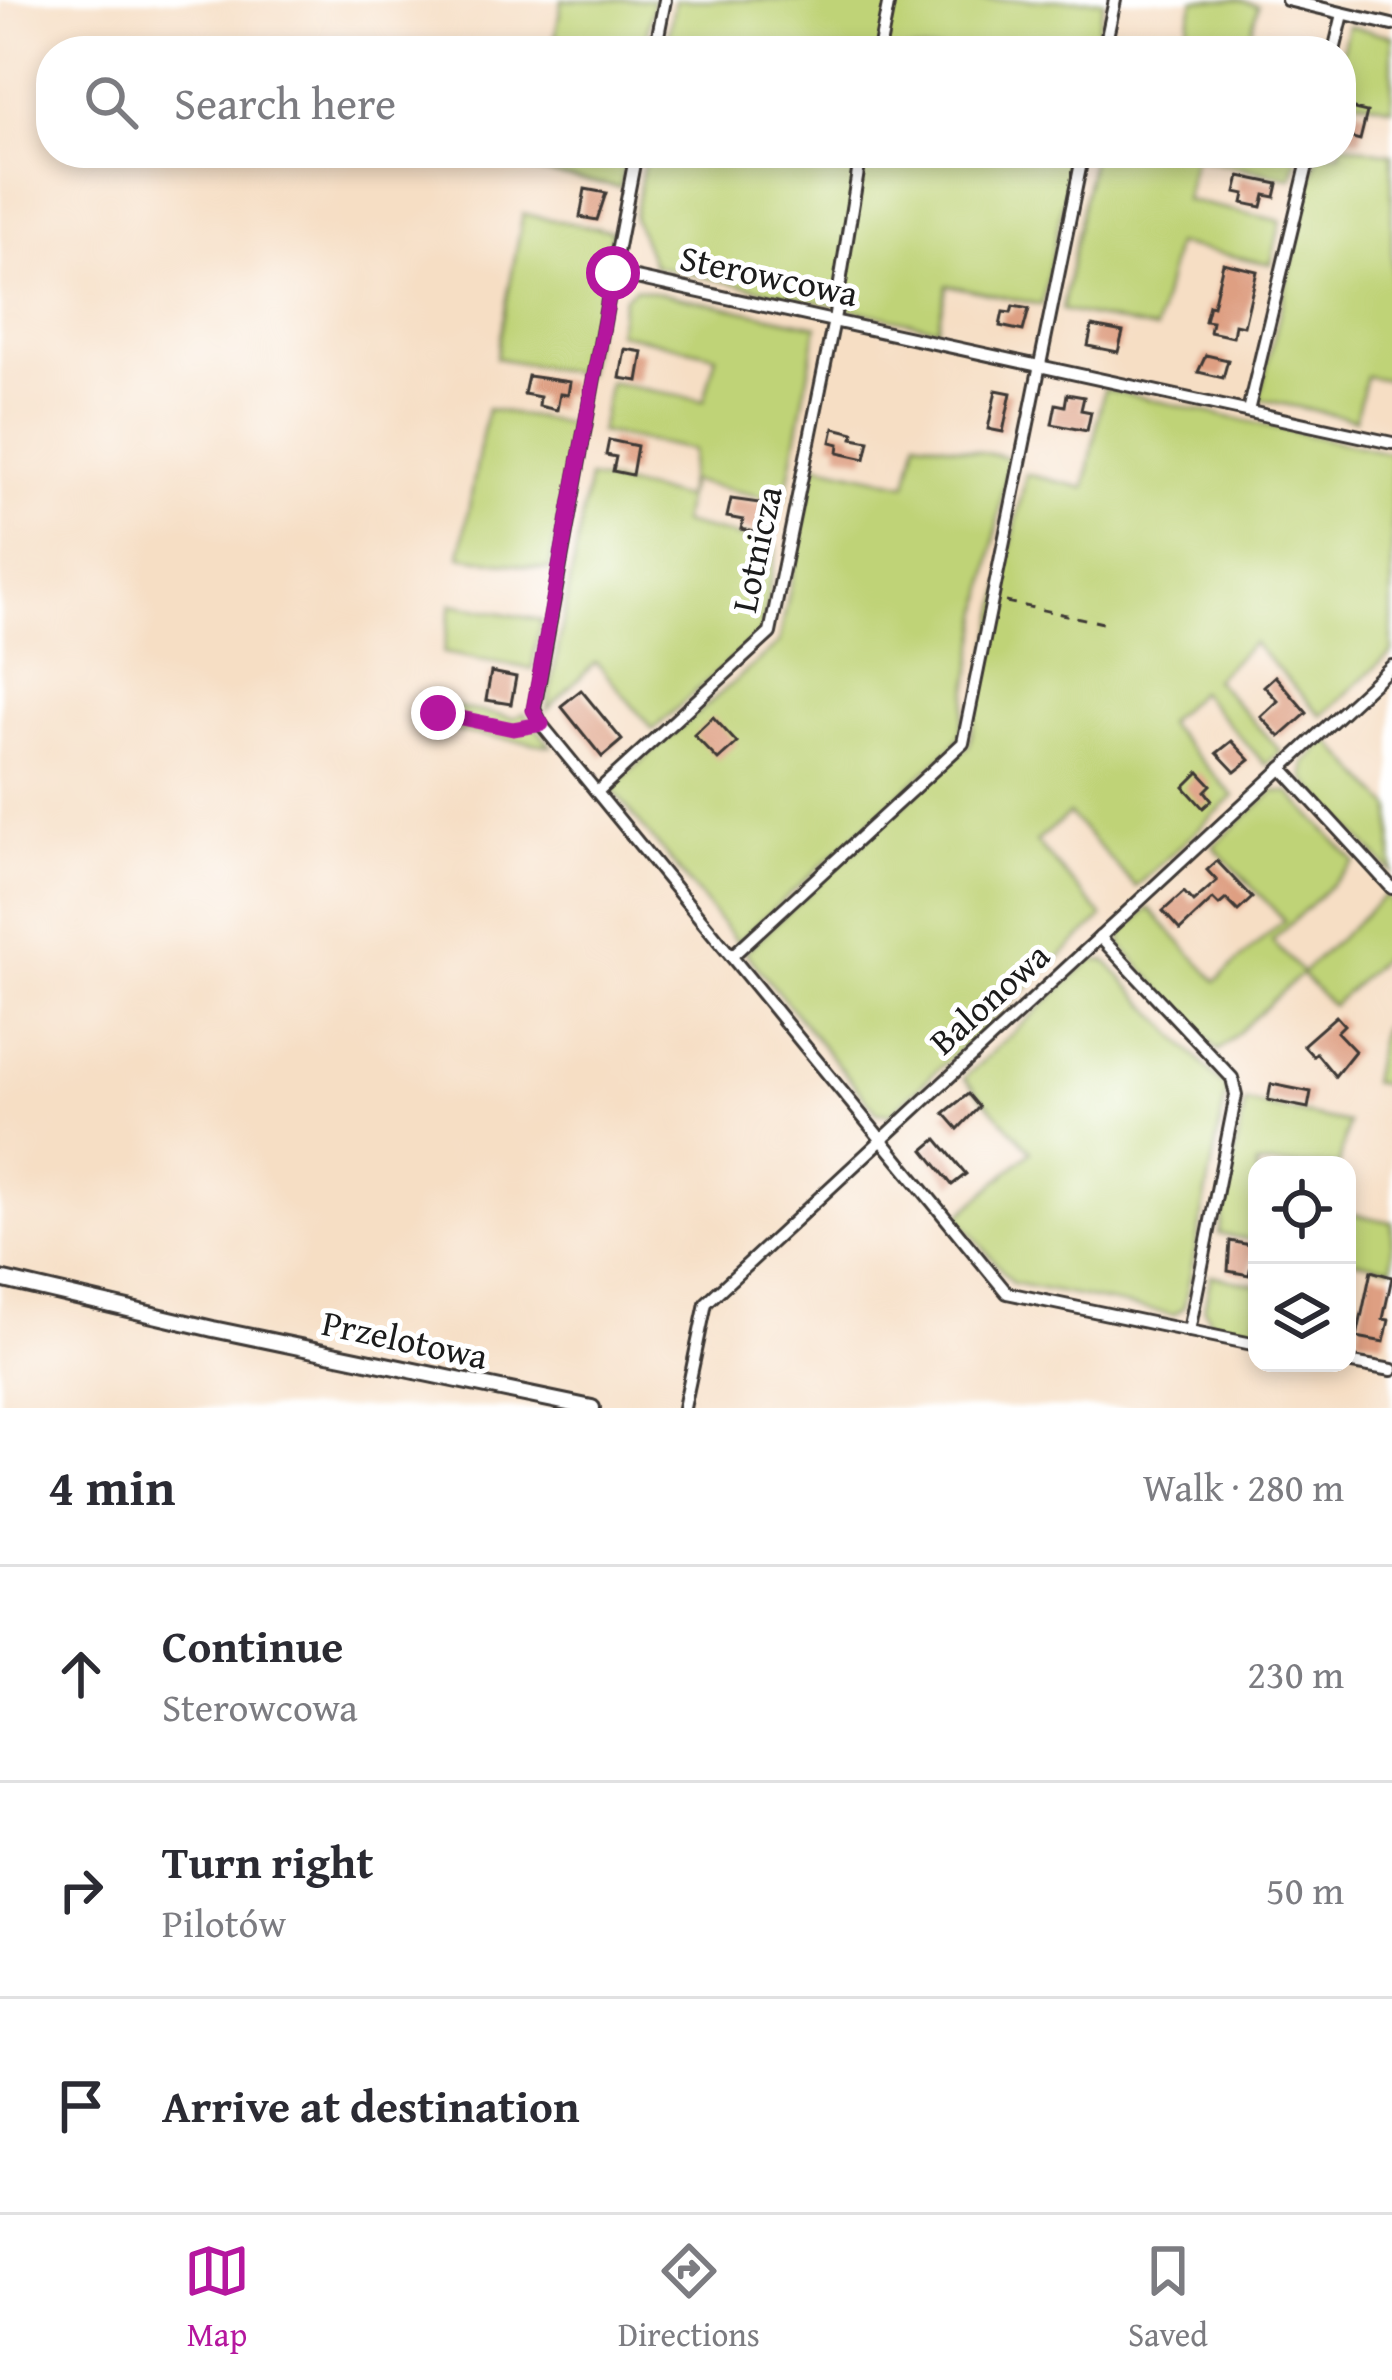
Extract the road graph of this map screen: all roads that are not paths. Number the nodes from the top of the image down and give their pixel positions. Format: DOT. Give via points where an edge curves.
graph roads {
  1 [pos="665,0"];
  2 [pos="889,0"];
  3 [pos="1115,0"];
  4 [pos="1287,0"];
  5 [pos="1343,14"];
  6 [pos="1392,26"];
  7 [pos="658,36"];
  8 [pos="882,36"];
  9 [pos="1107,36"];
  10 [pos="1338,36"];
  11 [pos="633,168"];
  12 [pos="859,168"];
  13 [pos="1080,168"];
  14 [pos="1306,168"];
  15 [pos="613,273"];
  16 [pos="834,320"];
  17 [pos="1040,364"];
  18 [pos="1248,411"];
  19 [pos="1392,443"];
  20 [pos="1392,666"];
  21 [pos="1282,768"];
  22 [pos="598,791"];
  23 [pos="1392,888"];
  24 [pos="1100,937"];
  25 [pos="732,956"];
  26 [pos="879,1138"];
  27 [pos="0,1279"];
  28 [pos="1189,1331"];
  29 [pos="1248,1344"];
  30 [pos="1356,1364"];
  31 [pos="1392,1370"];
  32 [pos="592,1408"];
  33 [pos="684,1408"];
  1 -- 7 [label="street"];
  2 -- 8 [label="street"];
  3 -- 9 [label="street"];
  4 -- 5 [label="street"];
  5 -- 6 [label="street"];
  5 -- 10 [label="street"];
  11 -- 15 [label="street"];
  12 -- 16 [label="street, Lotnicza"];
  13 -- 17 [label="street"];
  14 -- 18 [label="street"];
  15 -- 16 [label="street, Sterowcowa"];
  15 -- 22 [label="street" via="533,710"];
  16 -- 17 [label="street, Sterowcowa"];
  16 -- 22 [label="street, Lotnicza" via="770,633"];
  17 -- 18 [label="street, Sterowcowa"];
  17 -- 25 [label="street" via="963,743"];
  18 -- 19 [label="street, Sterowcowa"];
  20 -- 21 [label="street, Balonowa"];
  21 -- 23 [label="street"];
  21 -- 24 [label="street, Balonowa"];
  22 -- 25 [label="street"];
  24 -- 26 [label="street, Balonowa"];
  24 -- 28 [label="street" via="1232,1078 1236,1095"];
  25 -- 26 [label="street"];
  26 -- 28 [label="street" via="1007,1293"];
  26 -- 33 [label="street, Balonowa" via="706,1303"];
  27 -- 32 [label="street, Przelotowa"];
  28 -- 29 [label="street"];
  30 -- 31 [label="street"];
}
